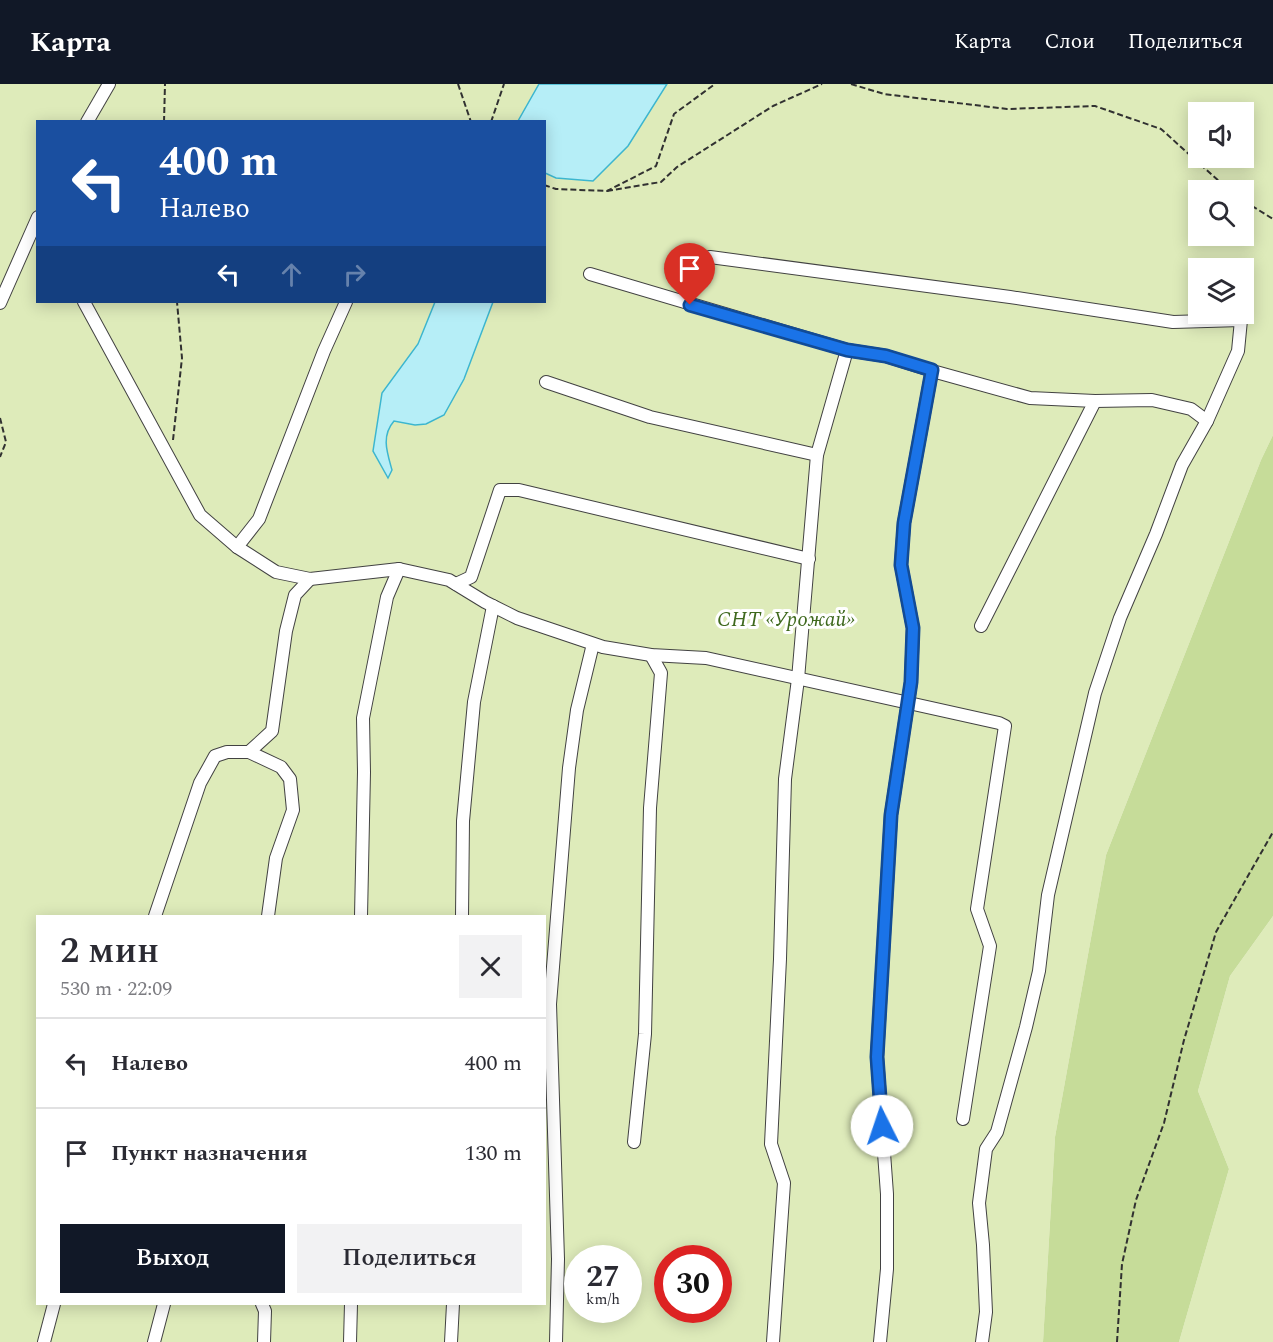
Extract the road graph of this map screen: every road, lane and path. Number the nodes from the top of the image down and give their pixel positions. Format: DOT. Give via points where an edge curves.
graph roads {
  1 [pos="109,84"];
  2 [pos="165,84"];
  3 [pos="458,84"];
  4 [pos="504,84"];
  5 [pos="715,84"];
  6 [pos="822,84"];
  7 [pos="851,84"];
  8 [pos="88,120"];
  9 [pos="164,120"];
  10 [pos="470,120"];
  11 [pos="492,120"];
  12 [pos="1218,180"];
  13 [pos="546,186"];
  14 [pos="607,191"];
  15 [pos="1254,207"];
  16 [pos="1273,219"];
  17 [pos="36,222"];
  18 [pos="710,257"];
  19 [pos="590,274"];
  20 [pos="0,303"];
  21 [pos="85,303"];
  22 [pos="177,303"];
  23 [pos="346,303"];
  24 [pos="847,350"];
  25 [pos="932,370"];
  26 [pos="546,382"];
  27 [pos="1095,402"];
  28 [pos="0,418"];
  29 [pos="1207,421"];
  30 [pos="173,443"];
  31 [pos="817,455"];
  32 [pos="0,457"];
  33 [pos="237,547"];
  34 [pos="809,559"];
  35 [pos="399,569"];
  36 [pos="310,579"];
  37 [pos="456,584"];
  38 [pos="493,606"];
  39 [pos="981,626"];
  40 [pos="593,644"];
  41 [pos="651,655"];
  42 [pos="798,679"];
  43 [pos="908,702"];
  44 [pos="249,752"];
  45 [pos="1273,832"];
  46 [pos="155,915"];
  47 [pos="268,915"];
  48 [pos="361,915"];
  49 [pos="462,915"];
  50 [pos="963,1119"];
  51 [pos="634,1142"];
  52 [pos="54,1305"];
  53 [pos="164,1305"];
  54 [pos="262,1305"];
  55 [pos="351,1305"];
  56 [pos="453,1305"];
  57 [pos="44,1342"];
  58 [pos="154,1342"];
  59 [pos="264,1342"];
  60 [pos="350,1342"];
  61 [pos="451,1342"];
  62 [pos="556,1342"];
  63 [pos="773,1342"];
  64 [pos="880,1342"];
  65 [pos="982,1342"];
  66 [pos="1117,1342"];
  1 -- 8 [label="street"];
  2 -- 9 [label="path"];
  3 -- 10 [label="path"];
  4 -- 11 [label="path"];
  5 -- 14 [label="path" via="674,114 656,166"];
  6 -- 14 [label="path" via="773,106 677,167 661,182"];
  7 -- 12 [label="path" via="884,94 1007,109 1095,106 1161,129"];
  13 -- 14 [label="path"];
  15 -- 16 [label="path"];
  17 -- 20 [label="street"];
  18 -- 29 [label="street" via="1173,322 1240,320 1238,351"];
  19 -- 24 [label="street"];
  21 -- 33 [label="street" via="200,515"];
  22 -- 30 [label="path" via="182,358"];
  23 -- 33 [label="street" via="258,519"];
  24 -- 25 [label="street" via="886,356"];
  24 -- 31 [label="street"];
  25 -- 27 [label="street" via="1030,398"];
  25 -- 43 [label="street" via="903,534 901,565 913,628"];
  26 -- 31 [label="street" via="650,417"];
  27 -- 29 [label="street" via="1152,400 1191,409"];
  27 -- 39 [label="street"];
  28 -- 32 [label="path" via="6,442"];
  29 -- 65 [label="street" via="1182,465 1120,618 1095,693 1048,896 1039,971 1026,1027 997,1132 986,1149 979,1203 986,1312"];
  31 -- 34 [label="street"];
  33 -- 36 [label="street" via="276,572"];
  34 -- 37 [label="street" via="519,490 500,490 471,576"];
  34 -- 42 [label="street"];
  35 -- 36 [label="street"];
  35 -- 37 [label="street"];
  35 -- 48 [label="street" via="387,597 363,718"];
  36 -- 44 [label="street" via="295,594 272,731"];
  37 -- 38 [label="street"];
  38 -- 40 [label="street"];
  38 -- 49 [label="street" via="474,702 463,821"];
  40 -- 41 [label="street"];
  40 -- 62 [label="street" via="577,710 569,768 550,1004 558,1259"];
  41 -- 42 [label="street" via="706,658"];
  41 -- 51 [label="street" via="661,673 650,808 645,1034"];
  42 -- 43 [label="street"];
  42 -- 63 [label="street" via="785,779 771,1144 784,1183"];
  43 -- 50 [label="street" via="1005,726 977,909 990,946"];
  43 -- 64 [label="street" via="891,815 877,1057 887,1194 887,1269"];
  44 -- 46 [label="street" via="215,756 200,783"];
  44 -- 47 [label="street" via="281,767 290,779 293,810 276,858"];
  45 -- 66 [label="path" via="1216,932 1164,1123 1136,1200 1122,1264"];
  52 -- 57 [label="street"];
  53 -- 58 [label="street"];
  54 -- 59 [label="street"];
  55 -- 60 [label="street"];
  56 -- 61 [label="street"];
}
